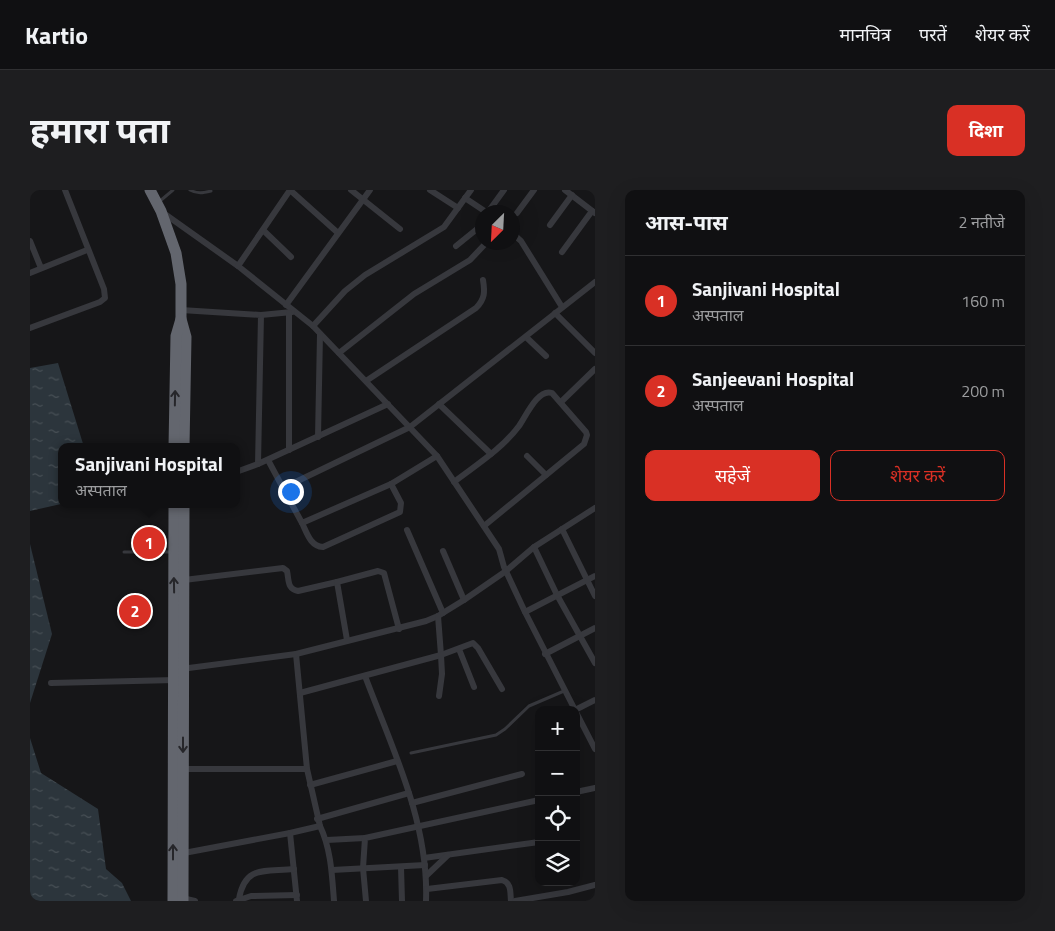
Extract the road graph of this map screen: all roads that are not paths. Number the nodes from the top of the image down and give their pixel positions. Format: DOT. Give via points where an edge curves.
graph roads {
  1 [pos="66,190"];
  2 [pos="150,190"];
  3 [pos="173,190"];
  4 [pos="190,190"];
  5 [pos="290,190"];
  6 [pos="351,190"];
  7 [pos="370,190"];
  8 [pos="430,190"];
  9 [pos="471,190"];
  10 [pos="504,190"];
  11 [pos="534,190"];
  12 [pos="565,190"];
  13 [pos="211,191"];
  14 [pos="572,195"];
  15 [pos="465,198"];
  16 [pos="363,199"];
  17 [pos="476,205"];
  18 [pos="492,205"];
  19 [pos="159,207"];
  20 [pos="458,208"];
  21 [pos="520,209"];
  22 [pos="594,212"];
  23 [pos="550,225"];
  24 [pos="400,229"];
  25 [pos="263,230"];
  26 [pos="475,231"];
  27 [pos="338,233"];
  28 [pos="520,240"];
  29 [pos="30,241"];
  30 [pos="456,246"];
  31 [pos="87,250"];
  32 [pos="480,250"];
  33 [pos="562,252"];
  34 [pos="291,257"];
  35 [pos="238,266"];
  36 [pos="41,268"];
  37 [pos="30,272"];
  38 [pos="483,280"];
  39 [pos="595,282"];
  40 [pos="286,305"];
  41 [pos="562,307"];
  42 [pos="292,312"];
  43 [pos="554,313"];
  44 [pos="181,315"];
  45 [pos="261,315"];
  46 [pos="313,326"];
  47 [pos="30,328"];
  48 [pos="320,334"];
  49 [pos="526,337"];
  50 [pos="339,353"];
  51 [pos="595,353"];
  52 [pos="546,356"];
  53 [pos="595,369"];
  54 [pos="366,381"];
  55 [pos="561,402"];
  56 [pos="388,404"];
  57 [pos="439,404"];
  58 [pos="410,427"];
  59 [pos="318,437"];
  60 [pos="174,443"];
  61 [pos="184,443"];
  62 [pos="289,450"];
  63 [pos="491,454"];
  64 [pos="437,456"];
  65 [pos="527,456"];
  66 [pos="268,460"];
  67 [pos="258,464"];
  68 [pos="240,471"];
  69 [pos="546,475"];
  70 [pos="454,482"];
  71 [pos="391,484"];
  72 [pos="283,488"];
  73 [pos="174,508"];
  74 [pos="184,508"];
  75 [pos="595,508"];
  76 [pos="302,523"];
  77 [pos="484,526"];
  78 [pos="562,529"];
  79 [pos="407,530"];
  80 [pos="534,547"];
  81 [pos="444,551"];
  82 [pos="124,552"];
  83 [pos="178,552"];
  84 [pos="506,571"];
  85 [pos="595,576"];
  86 [pos="184,580"];
  87 [pos="586,580"];
  88 [pos="336,582"];
  89 [pos="557,596"];
  90 [pos="595,596"];
  91 [pos="464,600"];
  92 [pos="525,612"];
  93 [pos="440,614"];
  94 [pos="399,628"];
  95 [pos="595,628"];
  96 [pos="579,636"];
  97 [pos="347,640"];
  98 [pos="459,649"];
  99 [pos="296,654"];
  100 [pos="545,654"];
  101 [pos="440,655"];
  102 [pos="595,663"];
  103 [pos="179,675"];
  104 [pos="365,676"];
  105 [pos="52,683"];
  106 [pos="474,687"];
  107 [pos="502,689"];
  108 [pos="565,691"];
  109 [pos="300,694"];
  110 [pos="440,696"];
  111 [pos="595,700"];
  112 [pos="573,706"];
  113 [pos="580,709"];
  114 [pos="580,719"];
  115 [pos="595,749"];
  116 [pos="411,753"];
  117 [pos="397,761"];
  118 [pos="183,769"];
  119 [pos="307,769"];
  120 [pos="522,774"];
  121 [pos="310,785"];
  122 [pos="595,788"];
  123 [pos="580,791"];
  124 [pos="408,793"];
  125 [pos="535,801"];
  126 [pos="412,803"];
  127 [pos="318,822"];
  128 [pos="420,826"];
  129 [pos="290,833"];
  130 [pos="365,838"];
  131 [pos="327,840"];
  132 [pos="535,843"];
  133 [pos="184,853"];
  134 [pos="448,854"];
  135 [pos="424,858"];
  136 [pos="425,865"];
  137 [pos="401,867"];
  138 [pos="362,868"];
  139 [pos="294,869"];
  140 [pos="332,870"];
  141 [pos="426,876"];
  142 [pos="595,885"];
  143 [pos="427,890"];
  144 [pos="297,898"];
  145 [pos="181,900"];
  146 [pos="237,900"];
  147 [pos="334,901"];
  148 [pos="366,901"];
  149 [pos="402,901"];
  150 [pos="426,901"];
  151 [pos="513,901"];
  1 -- 31 [label="street"];
  2 -- 19 [label="highway"];
  3 -- 19 [label="lane"];
  4 -- 13 [label="lane" via="196,193"];
  5 -- 25 [label="street"];
  5 -- 27 [label="street"];
  6 -- 16 [label="street"];
  7 -- 16 [label="street"];
  8 -- 20 [label="street"];
  9 -- 15 [label="street"];
  10 -- 18 [label="street"];
  11 -- 21 [label="street"];
  12 -- 14 [label="street"];
  14 -- 22 [label="street"];
  14 -- 23 [label="street"];
  15 -- 17 [label="street"];
  15 -- 20 [label="street"];
  16 -- 24 [label="street"];
  16 -- 27 [label="street"];
  19 -- 35 [label="street"];
  19 -- 44 [label="highway" via="176,253"];
  20 -- 46 [label="street" via="444,227 365,275 345,291"];
  22 -- 33 [label="street"];
  25 -- 34 [label="street"];
  25 -- 35 [label="street"];
  26 -- 30 [label="street"];
  27 -- 40 [label="street"];
  28 -- 41 [label="street"];
  29 -- 36 [label="street"];
  31 -- 36 [label="street"];
  31 -- 47 [label="street" via="105,298"];
  32 -- 50 [label="street" via="470,260 414,294"];
  35 -- 40 [label="street"];
  36 -- 37 [label="street"];
  38 -- 54 [label="street" via="485,292 476,308"];
  39 -- 41 [label="street"];
  40 -- 42 [label="street"];
  41 -- 43 [label="street"];
  42 -- 45 [label="street"];
  42 -- 46 [label="street"];
  42 -- 62 [label="street"];
  43 -- 49 [label="street"];
  43 -- 51 [label="street"];
  44 -- 45 [label="street"];
  60 -- 44 [label="highway, one-way" via="176,336"];
  44 -- 61 [label="highway" via="186,337"];
  45 -- 67 [label="street"];
  46 -- 48 [label="street"];
  48 -- 50 [label="street"];
  48 -- 59 [label="street"];
  49 -- 52 [label="street"];
  49 -- 57 [label="street"];
  50 -- 54 [label="street"];
  53 -- 55 [label="street"];
  54 -- 56 [label="street"];
  55 -- 63 [label="street" via="552,393 544,392 518,428"];
  55 -- 69 [label="street" via="586,432 586,439"];
  56 -- 58 [label="street"];
  56 -- 59 [label="street"];
  57 -- 58 [label="street"];
  57 -- 63 [label="street"];
  58 -- 64 [label="street"];
  58 -- 72 [label="street"];
  59 -- 62 [label="street"];
  62 -- 66 [label="street"];
  63 -- 70 [label="street"];
  64 -- 70 [label="street"];
  64 -- 71 [label="street"];
  65 -- 69 [label="street"];
  66 -- 67 [label="street"];
  66 -- 72 [label="street"];
  67 -- 68 [label="street"];
  69 -- 77 [label="street"];
  70 -- 77 [label="street"];
  71 -- 76 [label="street"];
  71 -- 76 [label="street" via="401,502 400,512 322,547 312,542"];
  72 -- 76 [label="street"];
  73 -- 83 [label="highway"];
  74 -- 83 [label="highway"];
  75 -- 78 [label="street"];
  77 -- 84 [label="street" via="499,549"];
  78 -- 80 [label="street"];
  78 -- 87 [label="street"];
  79 -- 93 [label="street"];
  80 -- 84 [label="street"];
  80 -- 89 [label="street"];
  81 -- 91 [label="street"];
  82 -- 83 [label="lane"];
  83 -- 86 [label="highway"];
  103 -- 83 [label="highway, one-way"];
  84 -- 91 [label="street"];
  84 -- 92 [label="street"];
  85 -- 87 [label="street"];
  86 -- 88 [label="street" via="282,568 287,571 289,586 294,590"];
  86 -- 103 [label="highway"];
  87 -- 89 [label="street"];
  87 -- 90 [label="street"];
  88 -- 94 [label="street" via="384,572"];
  88 -- 97 [label="street"];
  89 -- 92 [label="street"];
  89 -- 96 [label="street"];
  91 -- 93 [label="street"];
  92 -- 100 [label="street"];
  93 -- 94 [label="street"];
  93 -- 101 [label="street"];
  94 -- 97 [label="street"];
  95 -- 96 [label="street"];
  96 -- 100 [label="street"];
  96 -- 102 [label="street"];
  97 -- 99 [label="street"];
  98 -- 101 [label="street"];
  98 -- 106 [label="street"];
  98 -- 107 [label="street" via="476,644"];
  99 -- 103 [label="street"];
  99 -- 109 [label="street"];
  100 -- 108 [label="street"];
  101 -- 104 [label="street"];
  101 -- 110 [label="street"];
  103 -- 105 [label="street"];
  103 -- 118 [label="highway, one-way"];
  145 -- 103 [label="highway, one-way"];
  104 -- 109 [label="street"];
  104 -- 117 [label="street"];
  108 -- 112 [label="street"];
  108 -- 116 [label="lane" via="529,706 496,735"];
  109 -- 119 [label="street"];
  111 -- 113 [label="street"];
  114 -- 115 [label="street"];
  117 -- 121 [label="street"];
  117 -- 124 [label="street"];
  118 -- 119 [label="street"];
  118 -- 133 [label="highway"];
  119 -- 121 [label="street"];
  120 -- 126 [label="street"];
  121 -- 127 [label="street"];
  122 -- 123 [label="street"];
  124 -- 126 [label="street"];
  124 -- 127 [label="street"];
  125 -- 128 [label="street"];
  126 -- 128 [label="street"];
  127 -- 129 [label="street"];
  127 -- 131 [label="street"];
  128 -- 130 [label="street"];
  128 -- 135 [label="street"];
  129 -- 133 [label="street"];
  129 -- 139 [label="street"];
  130 -- 131 [label="street"];
  130 -- 138 [label="street"];
  131 -- 140 [label="street"];
  132 -- 134 [label="street"];
  133 -- 145 [label="highway"];
  134 -- 135 [label="street"];
  134 -- 141 [label="street"];
  135 -- 136 [label="street"];
  136 -- 137 [label="street"];
  136 -- 141 [label="street"];
  137 -- 138 [label="street"];
  137 -- 149 [label="street"];
  138 -- 140 [label="street"];
  138 -- 148 [label="street"];
  139 -- 144 [label="street"];
  139 -- 146 [label="street" via="250,875"];
  140 -- 147 [label="street"];
  141 -- 143 [label="street"];
  142 -- 151 [label="street"];
  143 -- 150 [label="street"];
  143 -- 151 [label="street" via="502,880 510,886"];
  144 -- 146 [label="street" via="251,896"];
}
